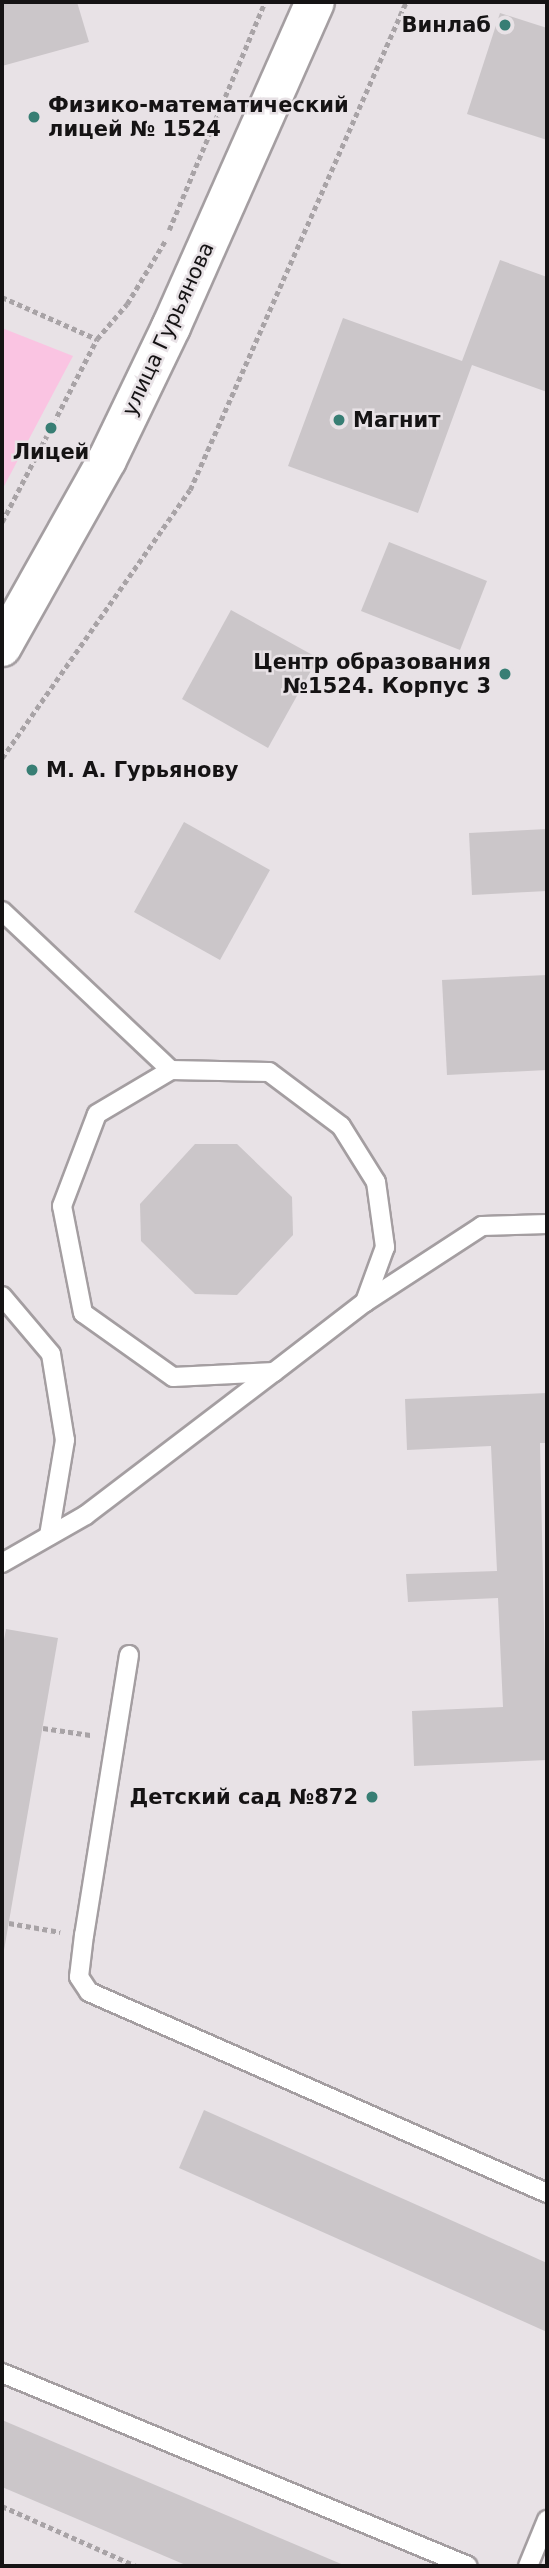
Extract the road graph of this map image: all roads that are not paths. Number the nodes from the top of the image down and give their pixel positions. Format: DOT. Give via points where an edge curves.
graph roads {
  1 [pos="315,2"];
  2 [pos="2,647"];
  3 [pos="2,911"];
  4 [pos="172,1070"];
  5 [pos="547,1224"];
  6 [pos="2,1296"];
  7 [pos="360,1306"];
  8 [pos="274,1372"];
  9 [pos="49,1536"];
  10 [pos="2,1563"];
  11 [pos="129,1655"];
  12 [pos="547,2193"];
  13 [pos="2,2373"];
  14 [pos="547,2520"];
  15 [pos="468,2566"];
  16 [pos="528,2566"];
  1 -- 2 [label="main road, улица Гурьянова" via="107,460"];
  3 -- 4 [label="lane"];
  4 -- 7 [label="lane" via="269,1072 341,1126 376,1182 385,1247"];
  4 -- 8 [label="lane" via="97,1114 62,1206 83,1313 173,1377"];
  5 -- 7 [label="lane" via="482,1226"];
  6 -- 9 [label="lane" via="51,1354 65,1440"];
  7 -- 8 [label="lane"];
  8 -- 9 [label="lane" via="86,1515"];
  9 -- 10 [label="lane"];
  11 -- 12 [label="lane" via="79,1977 89,1992"];
  13 -- 15 [label="lane"];
  14 -- 16 [label="lane"];
}
